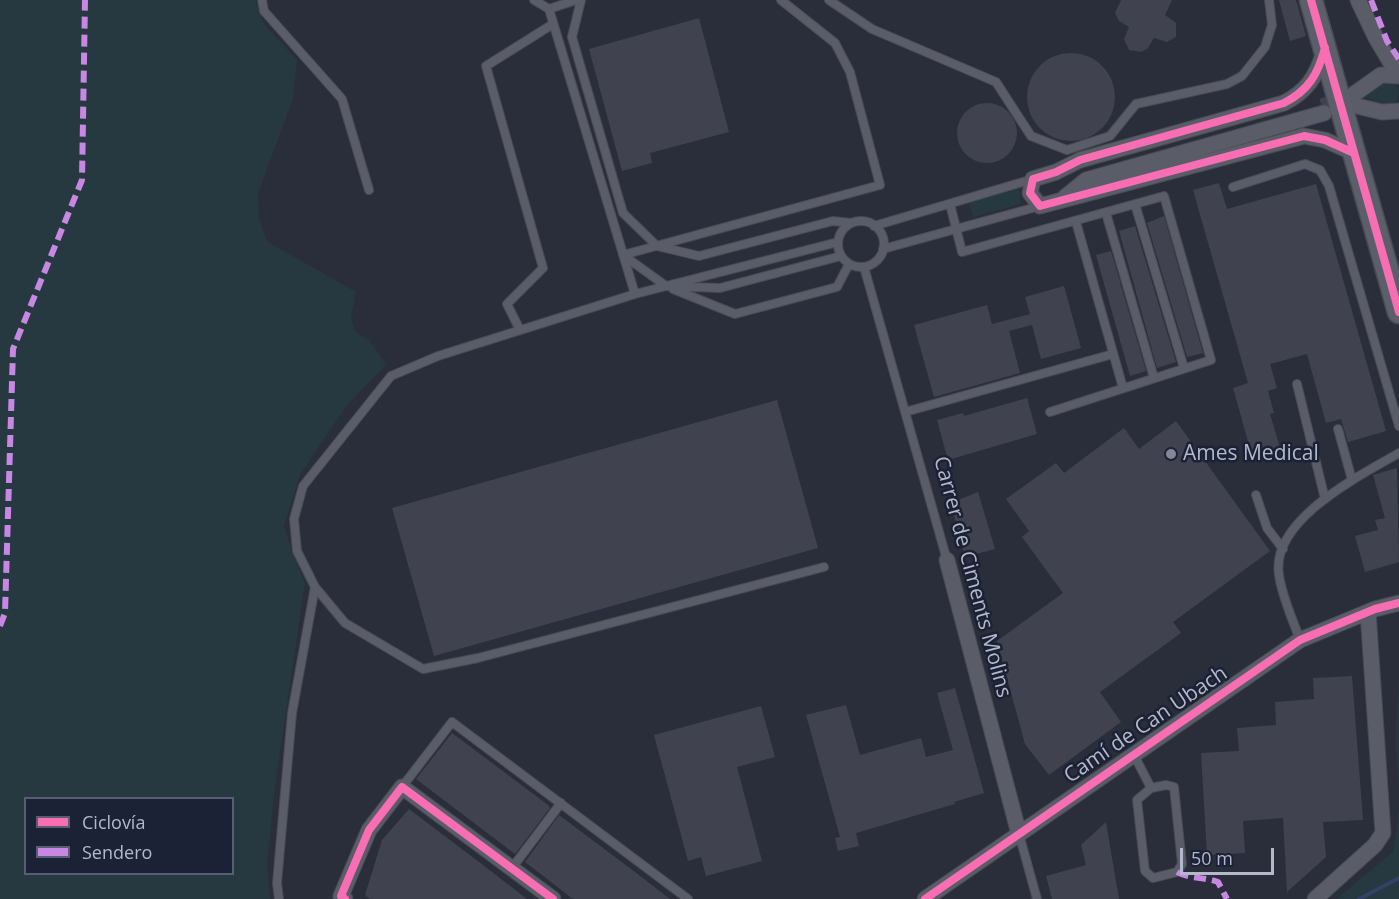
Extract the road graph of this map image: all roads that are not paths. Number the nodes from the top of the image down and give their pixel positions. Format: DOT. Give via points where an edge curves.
graph roads {
  1 [pos="262,0"];
  2 [pos="534,0"];
  3 [pos="576,0"];
  4 [pos="581,0"];
  5 [pos="781,0"];
  6 [pos="829,0"];
  7 [pos="1269,0"];
  8 [pos="1311,0"];
  9 [pos="1358,0"];
  10 [pos="549,9"];
  11 [pos="554,24"];
  12 [pos="1324,48"];
  13 [pos="1399,76"];
  14 [pos="1399,111"];
  15 [pos="1354,153"];
  16 [pos="1056,172"];
  17 [pos="1033,179"];
  18 [pos="1233,187"];
  19 [pos="369,190"];
  20 [pos="1063,199"];
  21 [pos="950,204"];
  22 [pos="1135,204"];
  23 [pos="1040,206"];
  24 [pos="1106,213"];
  25 [pos="1076,222"];
  26 [pos="851,224"];
  27 [pos="874,226"];
  28 [pos="956,229"];
  29 [pos="838,242"];
  30 [pos="657,246"];
  31 [pos="883,249"];
  32 [pos="623,255"];
  33 [pos="841,256"];
  34 [pos="849,264"];
  35 [pos="864,267"];
  36 [pos="666,286"];
  37 [pos="635,294"];
  38 [pos="1399,312"];
  39 [pos="520,330"];
  40 [pos="1113,354"];
  41 [pos="1185,368"];
  42 [pos="1154,378"];
  43 [pos="1297,384"];
  44 [pos="1123,388"];
  45 [pos="905,412"];
  46 [pos="1050,412"];
  47 [pos="1399,426"];
  48 [pos="1338,429"];
  49 [pos="1399,453"];
  50 [pos="1352,480"];
  51 [pos="1256,495"];
  52 [pos="1326,499"];
  53 [pos="1283,549"];
  54 [pos="947,560"];
  55 [pos="824,567"];
  56 [pos="315,587"];
  57 [pos="1399,603"];
  58 [pos="1368,612"];
  59 [pos="1300,640"];
  60 [pos="1134,754"];
  61 [pos="402,788"];
  62 [pos="1151,788"];
  63 [pos="561,803"];
  64 [pos="1019,834"];
  65 [pos="512,868"];
  66 [pos="342,898"];
  67 [pos="279,899"];
  68 [pos="553,899"];
  69 [pos="688,899"];
  70 [pos="925,899"];
  71 [pos="1037,899"];
  72 [pos="1315,899"];
  1 -- 19 [label="lane" via="264,11 342,99"];
  2 -- 10 [label="lane"];
  3 -- 10 [label="lane"];
  4 -- 30 [label="lane" via="572,37 623,213"];
  5 -- 30 [label="lane" via="835,43 850,72 880,185"];
  6 -- 7 [label="lane" via="872,29 996,82 1031,136 1067,150 1110,136 1136,104 1227,84 1242,76 1265,48 1272,25"];
  8 -- 12 [label="main road"];
  9 -- 13 [label="street"];
  10 -- 11 [label="lane"];
  11 -- 32 [label="lane"];
  11 -- 39 [label="lane" via="486,66 543,268 507,304"];
  12 -- 15 [label="main road"];
  12 -- 16 [label="street" via="1312,81 1284,103 1080,160"];
  13 -- 14 [label="street" via="1381,75 1355,100 1382,112"];
  15 -- 20 [label="street" via="1314,137 1292,138 1090,195"];
  15 -- 38 [label="main road"];
  16 -- 17 [label="street"];
  16 -- 20 [label="street" via="1084,173 1323,110 1086,180"];
  17 -- 21 [label="lane"];
  17 -- 23 [label="street" via="1030,193"];
  18 -- 47 [label="lane" via="1305,164 1320,170 1329,186"];
  20 -- 23 [label="street"];
  21 -- 27 [label="lane"];
  21 -- 28 [label="lane"];
  22 -- 24 [label="lane"];
  22 -- 41 [label="lane"];
  22 -- 41 [label="lane" via="1164,196 1211,360"];
  23 -- 28 [label="lane"];
  24 -- 25 [label="lane"];
  24 -- 42 [label="lane"];
  25 -- 28 [label="lane" via="962,252"];
  25 -- 40 [label="lane"];
  26 -- 27 [label="lane" via="859,221"];
  26 -- 29 [label="lane"];
  26 -- 30 [label="lane" via="833,221 699,256"];
  27 -- 31 [label="lane" via="883,238"];
  28 -- 31 [label="lane"];
  29 -- 33 [label="lane"];
  29 -- 36 [label="lane"];
  30 -- 32 [label="lane"];
  31 -- 35 [label="lane" via="878,260"];
  32 -- 36 [label="lane"];
  32 -- 37 [label="lane"];
  33 -- 34 [label="lane"];
  33 -- 36 [label="lane" via="720,288"];
  34 -- 35 [label="lane"];
  34 -- 36 [label="lane" via="837,287 735,314"];
  35 -- 45 [label="lane, Carrer de Ciments Molins"];
  36 -- 37 [label="lane"];
  37 -- 39 [label="lane"];
  39 -- 56 [label="lane" via="438,356 391,376 376,394 303,486 294,519 297,551"];
  40 -- 44 [label="lane"];
  40 -- 45 [label="lane"];
  41 -- 42 [label="lane"];
  42 -- 44 [label="lane"];
  43 -- 52 [label="lane"];
  44 -- 46 [label="lane"];
  45 -- 54 [label="lane, Carrer de Ciments Molins"];
  48 -- 50 [label="lane"];
  49 -- 50 [label="lane"];
  50 -- 52 [label="lane"];
  51 -- 53 [label="lane" via="1268,528"];
  52 -- 53 [label="lane" via="1294,528"];
  53 -- 59 [label="lane" via="1278,573"];
  54 -- 64 [label="street, Carrer de Ciments Molins"];
  55 -- 56 [label="lane" via="423,669 345,623"];
  56 -- 67 [label="lane" via="292,713 277,883"];
  57 -- 58 [label="street, Camí de Can Ubach"];
  58 -- 59 [label="street, Camí de Can Ubach"];
  58 -- 72 [label="street" via="1383,833 1375,846"];
  59 -- 60 [label="street, Camí de Can Ubach"];
  60 -- 62 [label="lane"];
  60 -- 64 [label="street, Camí de Can Ubach"];
  61 -- 63 [label="lane" via="452,722"];
  61 -- 65 [label="street"];
  61 -- 66 [label="street" via="369,831"];
  62 -- 62 [label="lane" via="1137,800 1145,871 1153,878 1177,872 1182,864 1174,787"];
  63 -- 65 [label="lane"];
  63 -- 69 [label="lane"];
  64 -- 70 [label="street, Camí de Can Ubach"];
  64 -- 71 [label="lane, Carrer de Ciments Molins"];
  65 -- 68 [label="street"];
}
